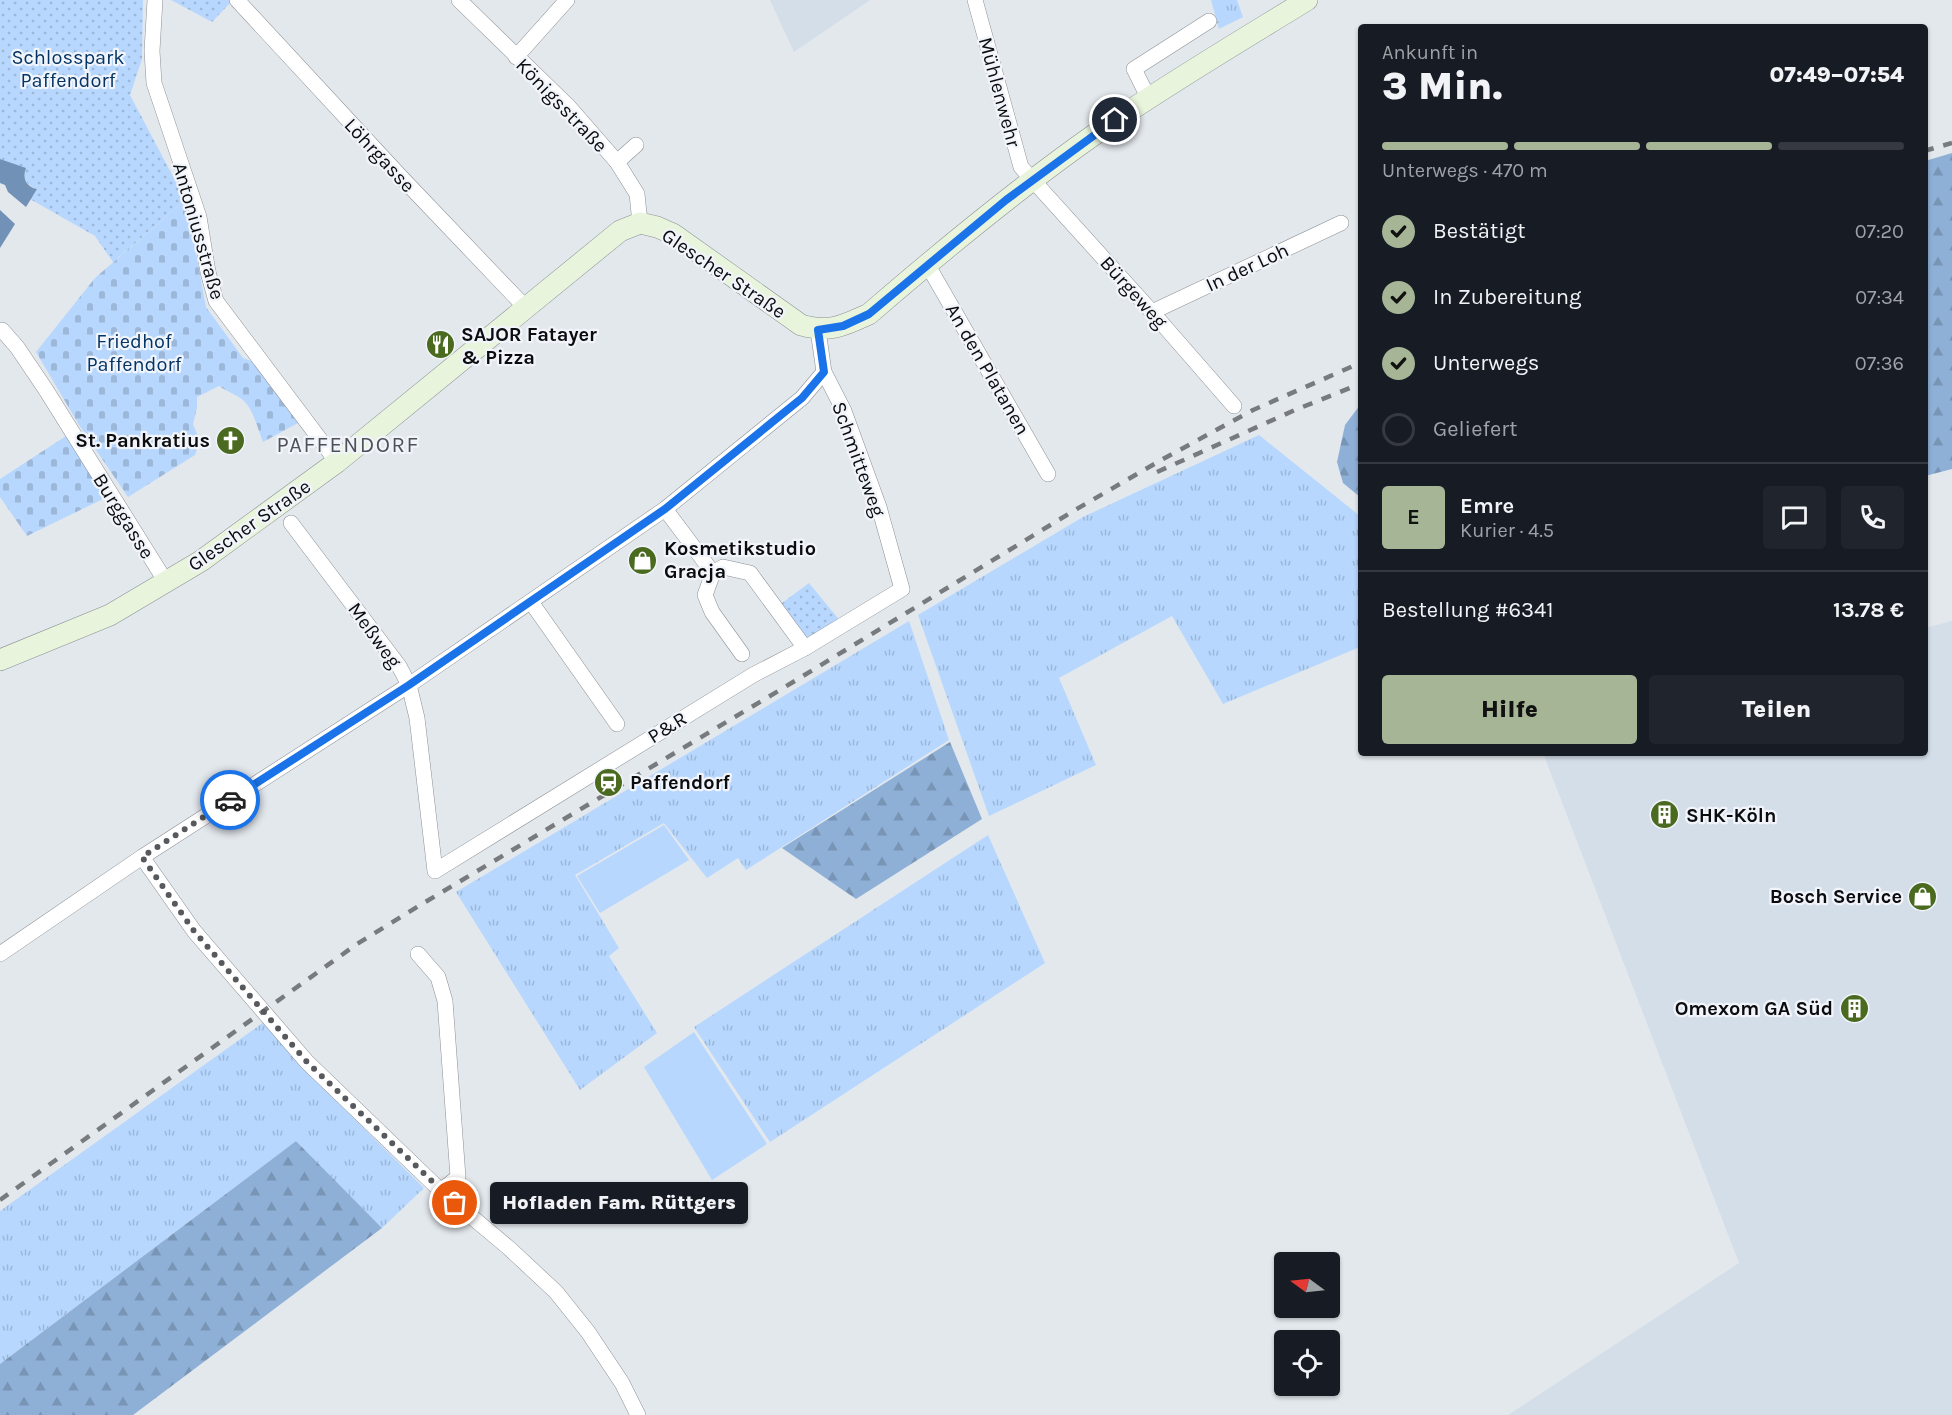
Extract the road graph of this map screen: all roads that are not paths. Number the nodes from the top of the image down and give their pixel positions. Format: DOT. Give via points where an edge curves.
graph roads {
  1 [pos="155,0"];
  2 [pos="237,0"];
  3 [pos="459,0"];
  4 [pos="567,0"];
  5 [pos="975,0"];
  6 [pos="1307,0"];
  7 [pos="1209,21"];
  8 [pos="516,57"];
  9 [pos="1148,98"];
  10 [pos="636,146"];
  11 [pos="617,162"];
  12 [pos="1032,180"];
  13 [pos="640,223"];
  14 [pos="1341,223"];
  15 [pos="927,264"];
  16 [pos="525,308"];
  17 [pos="1152,312"];
  18 [pos="2,330"];
  19 [pos="818,330"];
  20 [pos="824,372"];
  21 [pos="1234,406"];
  22 [pos="337,462"];
  23 [pos="1048,474"];
  24 [pos="665,509"];
  25 [pos="291,523"];
  26 [pos="713,573"];
  27 [pos="166,582"];
  28 [pos="902,589"];
  29 [pos="531,602"];
  30 [pos="805,648"];
  31 [pos="742,654"];
  32 [pos="0,660"];
  33 [pos="409,685"];
  34 [pos="617,724"];
  35 [pos="142,857"];
  36 [pos="435,871"];
  37 [pos="0,954"];
  38 [pos="418,954"];
  39 [pos="441,1191"];
  40 [pos="638,1415"];
  1 -- 22 [label="street, Antoniusstraße" via="153,83 199,217 216,301"];
  2 -- 16 [label="street, Löhrgasse"];
  3 -- 8 [label="street, Königsstraße"];
  4 -- 8 [label="street"];
  5 -- 12 [label="street, Mühlenwehr" via="1021,167"];
  6 -- 9 [label="street"];
  7 -- 9 [label="street" via="1134,69"];
  8 -- 11 [label="street, Königsstraße" via="569,107"];
  9 -- 12 [label="street"];
  10 -- 11 [label="street"];
  11 -- 13 [label="street, Königsstraße" via="638,194"];
  12 -- 15 [label="street"];
  12 -- 17 [label="street, Bürgeweg"];
  13 -- 16 [label="street, Glescher Straße" via="621,231"];
  13 -- 19 [label="street, Glescher Straße" via="673,234 783,314"];
  14 -- 17 [label="street, In der Loh"];
  15 -- 19 [label="street" via="869,314 843,326"];
  15 -- 23 [label="street, An den Platanen"];
  16 -- 22 [label="street, Glescher Straße"];
  17 -- 21 [label="street, Bürgeweg"];
  18 -- 27 [label="street, Burggasse" via="46,390"];
  19 -- 20 [label="street, Schmitteweg"];
  20 -- 24 [label="street" via="802,398"];
  20 -- 28 [label="street, Schmitteweg" via="844,411 871,486"];
  22 -- 27 [label="street, Glescher Straße"];
  24 -- 26 [label="street"];
  24 -- 29 [label="street"];
  25 -- 33 [label="street, Meßweg" via="395,659"];
  26 -- 30 [label="street" via="723,567 750,573"];
  26 -- 31 [label="street" via="705,595 712,612"];
  27 -- 32 [label="street, Glescher Straße" via="110,615"];
  28 -- 30 [label="street, P&R"];
  29 -- 33 [label="street"];
  29 -- 34 [label="street"];
  30 -- 36 [label="street, P&R" via="753,675"];
  33 -- 35 [label="street"];
  33 -- 36 [label="street, Meßweg" via="417,718"];
  35 -- 37 [label="street"];
  35 -- 39 [label="street" via="194,931 307,1062"];
  38 -- 39 [label="street" via="438,977 445,1001 458,1178"];
  39 -- 40 [label="street" via="556,1292 622,1383"];
}
